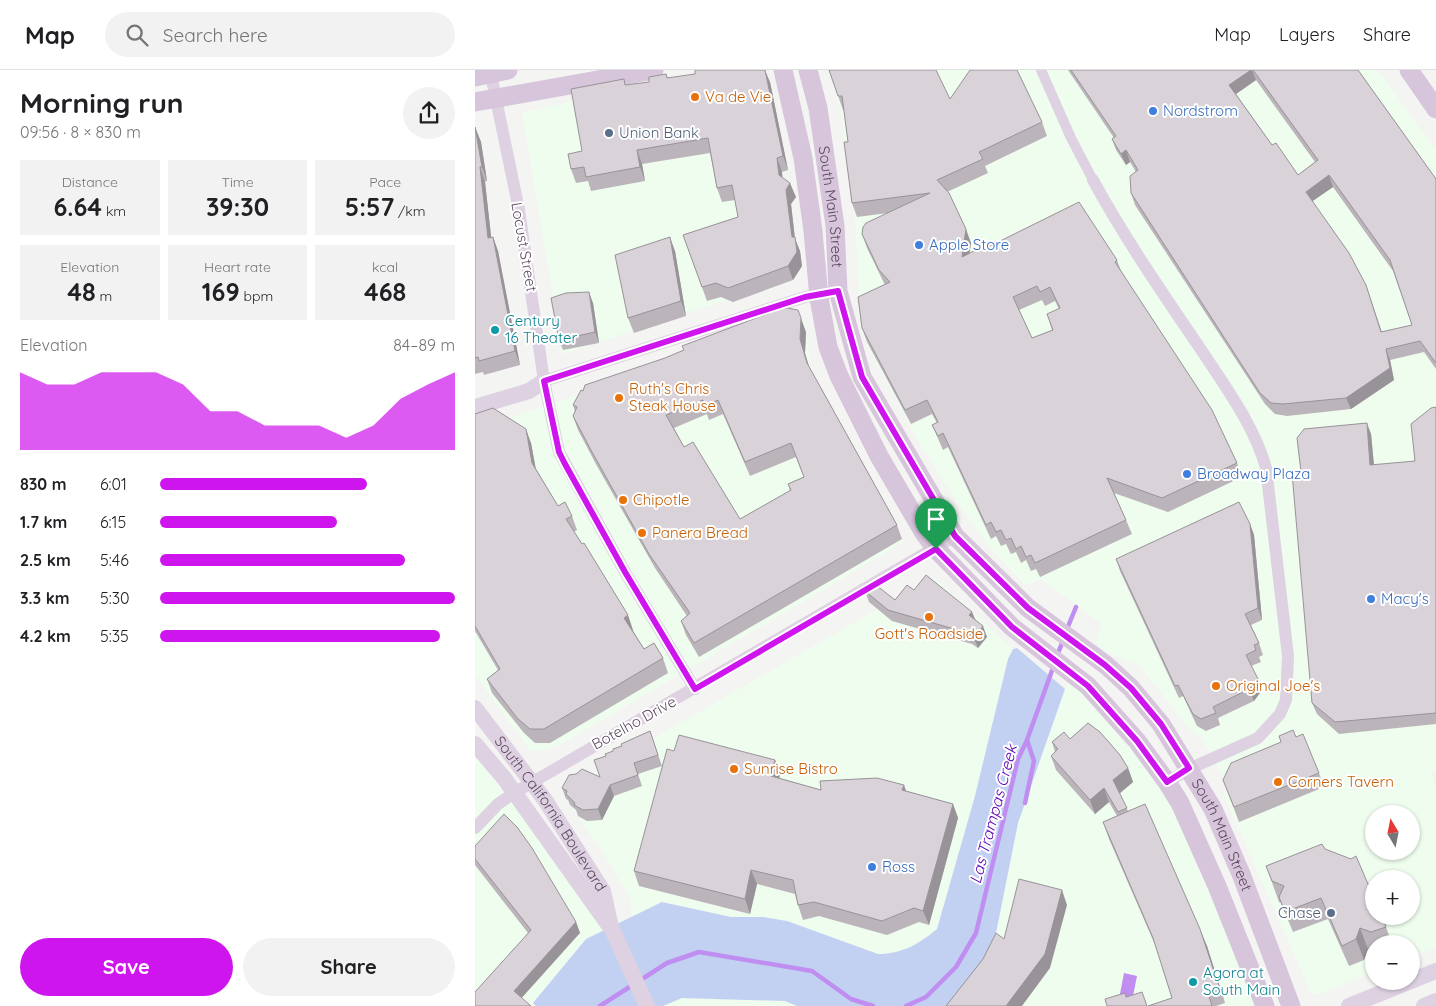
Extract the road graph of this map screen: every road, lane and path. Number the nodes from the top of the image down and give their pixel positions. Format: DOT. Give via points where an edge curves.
graph roads {
  1 [pos="654,70"];
  2 [pos="783,70"];
  3 [pos="808,70"];
  4 [pos="1041,70"];
  5 [pos="1409,70"];
  6 [pos="491,73"];
  7 [pos="494,98"];
  8 [pos="475,102"];
  9 [pos="1436,109"];
  10 [pos="1093,180"];
  11 [pos="838,291"];
  12 [pos="819,293"];
  13 [pos="544,381"];
  14 [pos="475,397"];
  15 [pos="475,407"];
  16 [pos="955,536"];
  17 [pos="936,549"];
  18 [pos="695,689"];
  19 [pos="475,708"];
  20 [pos="475,744"];
  21 [pos="1189,768"];
  22 [pos="532,782"];
  23 [pos="1167,782"];
  24 [pos="514,793"];
  25 [pos="475,828"];
  26 [pos="611,927"];
  27 [pos="1436,971"];
  28 [pos="1420,977"];
  29 [pos="1389,990"];
  30 [pos="1436,1001"];
  31 [pos="647,1006"];
  32 [pos="1265,1006"];
  33 [pos="1291,1006"];
  34 [pos="1349,1006"];
  35 [pos="1424,1006"];
  1 -- 7 [label="main road"];
  2 -- 12 [label="main road, South Main Street" via="803,158"];
  3 -- 11 [label="main road, South Main Street" via="818,108 835,226"];
  4 -- 10 [label="street"];
  5 -- 9 [label="main road"];
  6 -- 7 [label="street, Locust Street"];
  7 -- 8 [label="main road"];
  7 -- 13 [label="street, Locust Street" via="519,210"];
  10 -- 21 [label="street" via="1243,415 1267,468 1287,656 1286,700 1280,714 1258,738"];
  11 -- 12 [label="street"];
  11 -- 16 [label="main road, South Main Street" via="862,377"];
  12 -- 13 [label="street"];
  12 -- 17 [label="main road, South Main Street" via="828,346 839,376 879,456"];
  13 -- 14 [label="street" via="527,382"];
  13 -- 15 [label="street" via="529,391"];
  13 -- 18 [label="street, Locust Street" via="562,458"];
  16 -- 17 [label="street, Botelho Drive"];
  16 -- 21 [label="main road, South Main Street" via="1028,608 1131,688 1161,724"];
  17 -- 18 [label="street, Botelho Drive"];
  17 -- 23 [label="main road, South Main Street" via="1012,627 1088,686 1137,741"];
  18 -- 22 [label="street, Botelho Drive"];
  19 -- 22 [label="street, South California Boulevard"];
  20 -- 24 [label="street, South California Boulevard"];
  21 -- 23 [label="street"];
  21 -- 33 [label="main road, South Main Street" via="1213,810 1241,874"];
  22 -- 24 [label="street, Botelho Drive"];
  22 -- 26 [label="street, South California Boulevard" via="603,891"];
  23 -- 32 [label="main road, South Main Street" via="1180,803 1217,886"];
  24 -- 25 [label="street, Botelho Drive"];
  24 -- 26 [label="street, South California Boulevard"];
  26 -- 31 [label="street, South California Boulevard"];
  27 -- 28 [label="street"];
  29 -- 34 [label="street"];
  30 -- 35 [label="street"];
}
